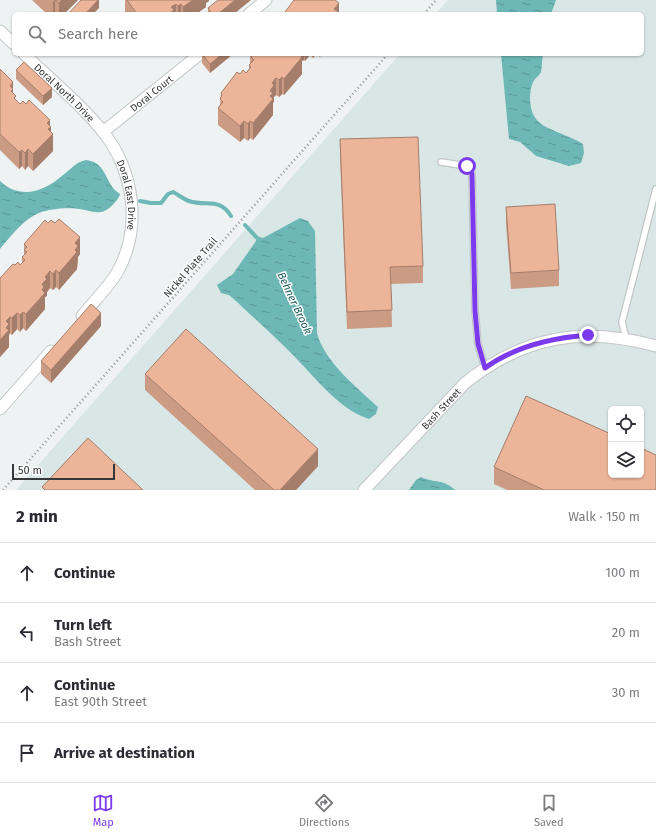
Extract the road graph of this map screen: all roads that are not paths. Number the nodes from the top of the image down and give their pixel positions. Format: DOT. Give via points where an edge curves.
graph roads {
  1 [pos="266,0"];
  2 [pos="251,12"];
  3 [pos="0,31"];
  4 [pos="12,42"];
  5 [pos="26,56"];
  6 [pos="198,56"];
  7 [pos="104,132"];
  8 [pos="441,162"];
  9 [pos="656,189"];
  10 [pos="77,322"];
  11 [pos="626,339"];
  12 [pos="56,345"];
  13 [pos="656,346"];
  14 [pos="485,368"];
  15 [pos="0,409"];
  16 [pos="364,490"];
  1 -- 2 [label="street"];
  3 -- 4 [label="street"];
  5 -- 7 [label="street, Doral North Drive"];
  6 -- 7 [label="street, Doral Court"];
  7 -- 10 [label="street, Doral East Drive" via="128,180 132,203 131,234 123,261 114,278"];
  8 -- 14 [label="lane" via="467,166 472,174 475,311 478,344"];
  9 -- 11 [label="lane" via="622,322"];
  11 -- 13 [label="street, Bash Street"];
  11 -- 14 [label="street, Bash Street" via="588,335 556,339 531,345"];
  12 -- 15 [label="street"];
  14 -- 16 [label="street, Bash Street" via="465,383"];
}
